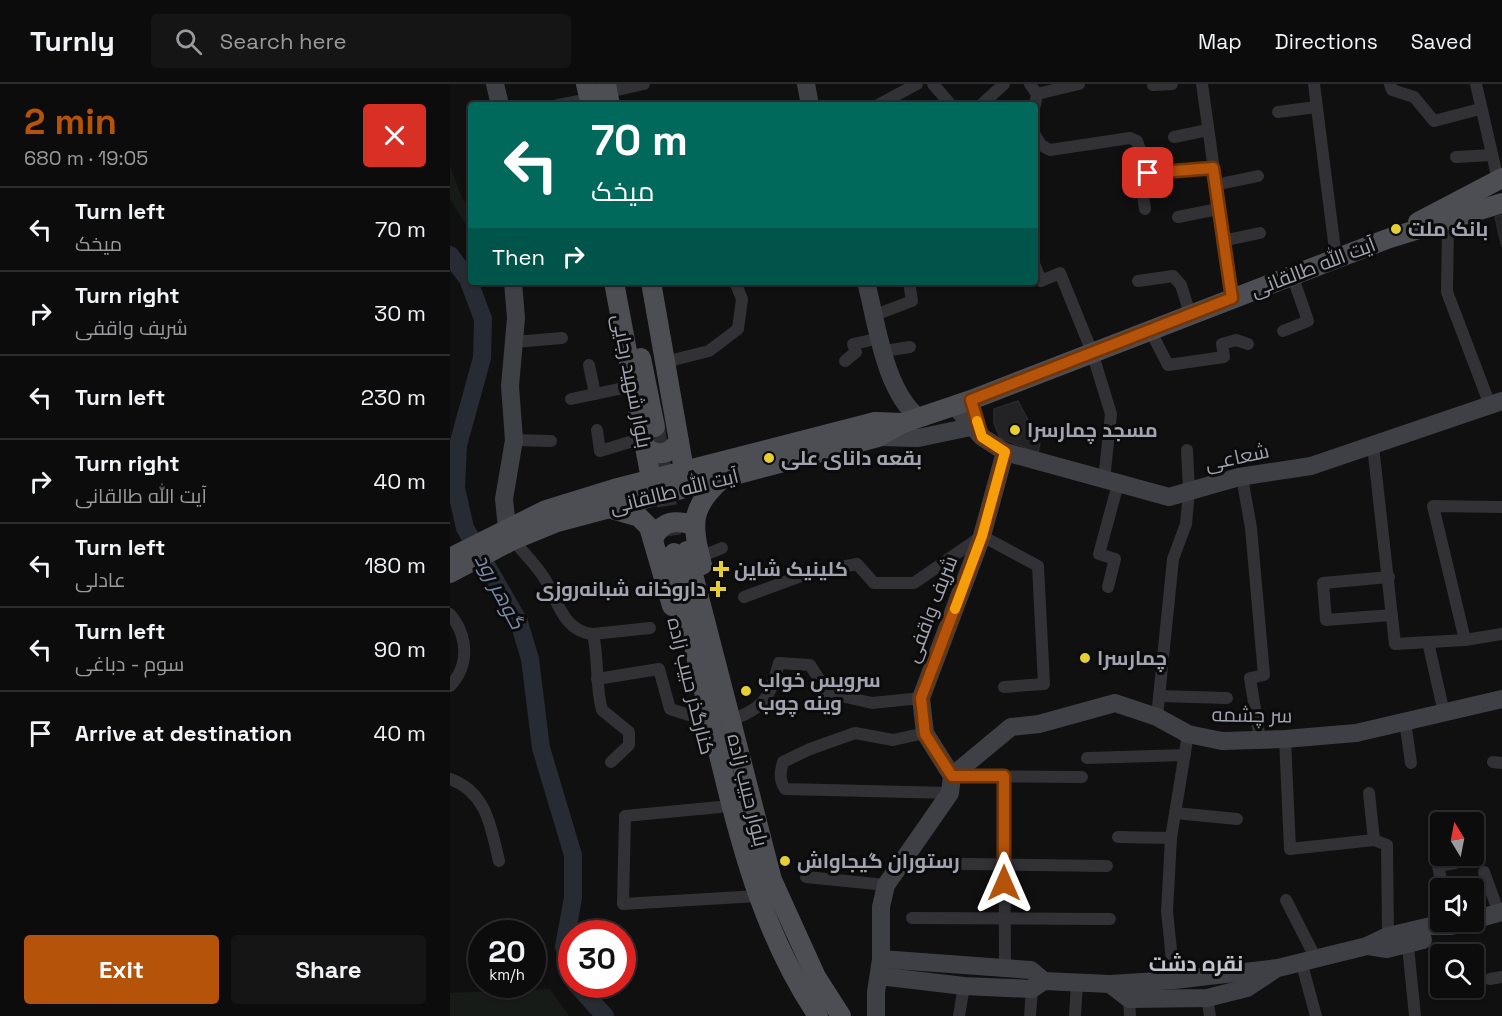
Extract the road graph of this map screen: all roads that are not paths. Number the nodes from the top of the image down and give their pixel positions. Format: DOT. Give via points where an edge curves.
graph roads {
  1 [pos="495,84"];
  2 [pos="644,84"];
  3 [pos="806,84"];
  4 [pos="917,84"];
  5 [pos="933,84"];
  6 [pos="1004,84"];
  7 [pos="1079,84"];
  8 [pos="1172,84"];
  9 [pos="1202,84"];
  10 [pos="1314,84"];
  11 [pos="1390,84"];
  12 [pos="1476,84"];
  13 [pos="1153,85"];
  14 [pos="1034,94"];
  15 [pos="598,95"];
  16 [pos="499,102"];
  17 [pos="570,102"];
  18 [pos="809,102"];
  19 [pos="884,102"];
  20 [pos="948,102"];
  21 [pos="984,102"];
  22 [pos="1316,107"];
  23 [pos="1480,109"];
  24 [pos="1278,112"];
  25 [pos="1208,130"];
  26 [pos="1174,137"];
  27 [pos="1038,140"];
  28 [pos="1492,155"];
  29 [pos="1456,157"];
  30 [pos="1213,168"];
  31 [pos="1148,173"];
  32 [pos="1258,176"];
  33 [pos="1500,179"];
  34 [pos="1215,185"];
  35 [pos="1502,203"];
  36 [pos="1145,209"];
  37 [pos="1218,209"];
  38 [pos="1178,217"];
  39 [pos="1448,222"];
  40 [pos="1260,233"];
  41 [pos="1387,239"];
  42 [pos="1222,241"];
  43 [pos="1336,258"];
  44 [pos="1038,274"];
  45 [pos="1292,275"];
  46 [pos="1138,281"];
  47 [pos="513,285"];
  48 [pos="615,285"];
  49 [pos="627,285"];
  50 [pos="641,285"];
  51 [pos="652,285"];
  52 [pos="736,285"];
  53 [pos="867,285"];
  54 [pos="909,285"];
  55 [pos="1232,298"];
  56 [pos="1190,314"];
  57 [pos="874,315"];
  58 [pos="1150,330"];
  59 [pos="1283,331"];
  60 [pos="561,338"];
  61 [pos="515,342"];
  62 [pos="882,344"];
  63 [pos="1248,344"];
  64 [pos="910,347"];
  65 [pos="1092,352"];
  66 [pos="665,362"];
  67 [pos="845,362"];
  68 [pos="589,365"];
  69 [pos="889,371"];
  70 [pos="633,386"];
  71 [pos="595,394"];
  72 [pos="571,399"];
  73 [pos="963,403"];
  74 [pos="1496,403"];
  75 [pos="897,425"];
  76 [pos="597,430"];
  77 [pos="977,432"];
  78 [pos="652,434"];
  79 [pos="514,440"];
  80 [pos="551,441"];
  81 [pos="679,441"];
  82 [pos="1373,446"];
  83 [pos="801,449"];
  84 [pos="1187,450"];
  85 [pos="1005,452"];
  86 [pos="684,470"];
  87 [pos="1242,477"];
  88 [pos="651,479"];
  89 [pos="722,479"];
  90 [pos="1111,482"];
  91 [pos="1189,492"];
  92 [pos="1502,507"];
  93 [pos="605,508"];
  94 [pos="693,525"];
  95 [pos="509,533"];
  96 [pos="982,536"];
  97 [pos="654,537"];
  98 [pos="722,548"];
  99 [pos="687,553"];
  100 [pos="450,558"];
  101 [pos="450,573"];
  102 [pos="1389,577"];
  103 [pos="1108,587"];
  104 [pos="744,597"];
  105 [pos="450,614"];
  106 [pos="1392,615"];
  107 [pos="650,628"];
  108 [pos="593,634"];
  109 [pos="1502,634"];
  110 [pos="1465,640"];
  111 [pos="1428,642"];
  112 [pos="597,680"];
  113 [pos="450,686"];
  114 [pos="1004,687"];
  115 [pos="1159,696"];
  116 [pos="921,698"];
  117 [pos="1227,698"];
  118 [pos="1502,699"];
  119 [pos="1444,713"];
  120 [pos="689,715"];
  121 [pos="739,717"];
  122 [pos="1157,717"];
  123 [pos="1405,721"];
  124 [pos="925,734"];
  125 [pos="1188,734"];
  126 [pos="1260,740"];
  127 [pos="1285,740"];
  128 [pos="1185,755"];
  129 [pos="1087,758"];
  130 [pos="611,762"];
  131 [pos="1412,763"];
  132 [pos="1004,776"];
  133 [pos="1082,777"];
  134 [pos="450,779"];
  135 [pos="951,784"];
  136 [pos="1369,793"];
  137 [pos="720,807"];
  138 [pos="1175,813"];
  139 [pos="1237,819"];
  140 [pos="1118,837"];
  141 [pos="1171,838"];
  142 [pos="1374,840"];
  143 [pos="499,861"];
  144 [pos="904,863"];
  145 [pos="1004,864"];
  146 [pos="1107,866"];
  147 [pos="1484,872"];
  148 [pos="806,876"];
  149 [pos="886,885"];
  150 [pos="761,888"];
  151 [pos="1286,900"];
  152 [pos="1500,913"];
  153 [pos="1484,917"];
  154 [pos="912,918"];
  155 [pos="1110,919"];
  156 [pos="1004,920"];
  157 [pos="1430,926"];
  158 [pos="1388,936"];
  159 [pos="1407,938"];
  160 [pos="1367,946"];
  161 [pos="1308,959"];
  162 [pos="1005,967"];
  163 [pos="889,968"];
  164 [pos="1278,968"];
  165 [pos="1174,980"];
  166 [pos="1077,983"];
  167 [pos="1110,984"];
  168 [pos="1038,985"];
  169 [pos="964,986"];
  170 [pos="1208,1007"];
  171 [pos="1130,1008"];
  172 [pos="818,1016"];
  173 [pos="841,1016"];
  174 [pos="876,1016"];
  175 [pos="959,1016"];
  176 [pos="1030,1016"];
  177 [pos="1075,1016"];
  178 [pos="1316,1016"];
  179 [pos="1415,1016"];
  1 -- 16 [label="street"];
  2 -- 15 [label="street"];
  3 -- 18 [label="street"];
  4 -- 19 [label="street"];
  5 -- 20 [label="street"];
  6 -- 21 [label="street"];
  7 -- 14 [label="street"];
  8 -- 13 [label="street"];
  9 -- 25 [label="street"];
  10 -- 22 [label="street"];
  11 -- 23 [label="street" via="1392,90 1414,97 1434,121"];
  12 -- 23 [label="street"];
  15 -- 17 [label="street"];
  22 -- 24 [label="street"];
  22 -- 43 [label="street"];
  23 -- 28 [label="street"];
  25 -- 26 [label="street"];
  25 -- 30 [label="street"];
  27 -- 31 [label="street" via="1050,150 1130,138 1137,141"];
  28 -- 29 [label="street"];
  28 -- 33 [label="street"];
  30 -- 31 [label="street"];
  30 -- 34 [label="street"];
  31 -- 36 [label="street" via="1140,177"];
  32 -- 34 [label="street"];
  33 -- 41 [label="main road, آیت الله طالقانی"];
  34 -- 37 [label="street"];
  35 -- 39 [label="main road, آیت الله طالقانی"];
  37 -- 38 [label="street"];
  37 -- 42 [label="street"];
  39 -- 41 [label="main road, آیت الله طالقانی"];
  39 -- 74 [label="street" via="1447,292"];
  40 -- 42 [label="street"];
  41 -- 43 [label="main road, آیت الله طالقانی"];
  42 -- 55 [label="street"];
  43 -- 45 [label="main road, آیت الله طالقانی"];
  44 -- 65 [label="street" via="1041,281 1060,273"];
  45 -- 55 [label="main road, آیت الله طالقانی"];
  45 -- 59 [label="street" via="1308,321"];
  46 -- 56 [label="street" via="1173,276 1181,285"];
  47 -- 61 [label="street"];
  48 -- 70 [label="main road, بلوار شهید رجایی"];
  49 -- 78 [label="main road, بلوار شهید رجایی"];
  50 -- 78 [label="main road, بلوار شهید رجایی"];
  51 -- 66 [label="main road, بلوار شهید رجایی"];
  52 -- 66 [label="street" via="742,298 738,329 710,351"];
  53 -- 57 [label="street"];
  54 -- 57 [label="street" via="912,301"];
  55 -- 56 [label="main road, آیت الله طالقانی"];
  56 -- 58 [label="main road, آیت الله طالقانی"];
  57 -- 62 [label="street"];
  58 -- 63 [label="street" via="1168,365 1224,357 1222,344 1236,340"];
  58 -- 65 [label="main road, آیت الله طالقانی"];
  60 -- 61 [label="street"];
  61 -- 79 [label="street" via="510,386"];
  62 -- 64 [label="street"];
  62 -- 67 [label="street" via="853,344 856,352"];
  62 -- 69 [label="street"];
  65 -- 73 [label="main road, آیت الله طالقانی"];
  65 -- 90 [label="street" via="1111,414"];
  66 -- 81 [label="main road, بلوار شهید رجایی"];
  68 -- 71 [label="street"];
  69 -- 75 [label="street"];
  69 -- 75 [label="street" via="900,397"];
  70 -- 71 [label="street"];
  70 -- 78 [label="main road, بلوار شهید رجایی"];
  71 -- 72 [label="street"];
  73 -- 75 [label="main road, آیت الله طالقانی"];
  73 -- 77 [label="street, شعاعی"];
  74 -- 82 [label="street, شعاعی"];
  75 -- 77 [label="street" via="918,438"];
  75 -- 83 [label="main road, آیت الله طالقانی"];
  76 -- 78 [label="street" via="600,451"];
  77 -- 85 [label="street, شعاعی"];
  78 -- 81 [label="main road" via="652,453 663,453"];
  78 -- 88 [label="main road, بلوار شهید رجایی"];
  79 -- 80 [label="street"];
  79 -- 95 [label="street" via="504,499"];
  81 -- 86 [label="main road, بلوار شهید رجایی"];
  82 -- 87 [label="street, شعاعی" via="1311,465"];
  82 -- 102 [label="street"];
  83 -- 86 [label="main road, آیت الله طالقانی"];
  83 -- 89 [label="main road, آیت الله طالقانی"];
  84 -- 91 [label="street"];
  85 -- 90 [label="street, شعاعی"];
  85 -- 96 [label="street, شریف واقفی"];
  86 -- 88 [label="main road, آیت الله طالقانی"];
  87 -- 91 [label="street, شعاعی"];
  87 -- 126 [label="street" via="1251,528 1264,675 1250,678"];
  88 -- 95 [label="main road, آیت الله طالقانی" via="546,510"];
  89 -- 93 [label="main road, آیت الله طالقانی"];
  89 -- 94 [label="main road" via="706,493"];
  90 -- 91 [label="street, شعاعی" via="1169,497"];
  90 -- 103 [label="street" via="1100,554 1114,559"];
  91 -- 115 [label="street" via="1186,524 1173,559"];
  92 -- 110 [label="street" via="1433,506"];
  93 -- 95 [label="main road, آیت الله طالقانی"];
  93 -- 97 [label="main road, کنارگذر حبیب زاده" via="639,517"];
  94 -- 97 [label="main road" via="671,522 663,525"];
  94 -- 99 [label="main road, کنارگذر حبیب زاده"];
  95 -- 100 [label="main road, آیت الله طالقانی"];
  95 -- 101 [label="main road, آیت الله طالقانی"];
  95 -- 108 [label="street" via="544,577 564,616 572,625"];
  96 -- 104 [label="street" via="914,583 874,583 857,564 809,573"];
  96 -- 114 [label="street" via="1038,566 1044,684"];
  96 -- 116 [label="street, شریف واقفی"];
  97 -- 137 [label="main road, کنارگذر حبیب زاده"];
  98 -- 99 [label="street"];
  99 -- 121 [label="main road, کنارگذر حبیب زاده"];
  99 -- 150 [label="main road, بلوار حبیب زاده"];
  102 -- 106 [label="street"];
  102 -- 106 [label="street" via="1323,583 1326,620"];
  105 -- 113 [label="street" via="462,632 465,662"];
  106 -- 111 [label="street" via="1395,644"];
  107 -- 108 [label="street"];
  108 -- 112 [label="street"];
  109 -- 110 [label="street"];
  110 -- 111 [label="street"];
  111 -- 119 [label="street"];
  112 -- 120 [label="street" via="659,669 670,709"];
  112 -- 130 [label="street" via="602,710 629,732 628,745"];
  115 -- 117 [label="street"];
  115 -- 122 [label="street"];
  116 -- 121 [label="street" via="872,703 828,693 810,665 779,663 770,693 756,710"];
  116 -- 124 [label="street, شریف واقفی"];
  118 -- 119 [label="street, سر چشمه"];
  119 -- 123 [label="street, سر چشمه"];
  121 -- 150 [label="main road, کنارگذر حبیب زاده" via="765,825"];
  122 -- 125 [label="street, سر چشمه"];
  122 -- 135 [label="street, سر چشمه" via="1115,703 1039,724 1011,727"];
  123 -- 127 [label="street, سر چشمه" via="1356,733"];
  123 -- 131 [label="street"];
  124 -- 135 [label="street, شریف واقفی"];
  124 -- 135 [label="street" via="893,740 855,733 783,762 779,777 785,789"];
  125 -- 126 [label="street, سر چشمه" via="1222,741"];
  125 -- 128 [label="street"];
  126 -- 127 [label="street, سر چشمه"];
  127 -- 142 [label="street" via="1290,849"];
  128 -- 129 [label="street"];
  128 -- 138 [label="street"];
  132 -- 133 [label="street"];
  132 -- 135 [label="street"];
  132 -- 145 [label="street"];
  134 -- 143 [label="street" via="477,797 487,813"];
  135 -- 144 [label="street, سر چشمه"];
  136 -- 142 [label="street"];
  137 -- 150 [label="main road, کنارگذر حبیب زاده" via="734,864"];
  137 -- 150 [label="street" via="625,816 623,904"];
  138 -- 139 [label="street"];
  138 -- 141 [label="street"];
  140 -- 141 [label="street"];
  141 -- 165 [label="street" via="1167,911"];
  142 -- 158 [label="street" via="1387,845"];
  144 -- 145 [label="street"];
  144 -- 149 [label="street, سر چشمه"];
  145 -- 146 [label="street"];
  145 -- 156 [label="street"];
  147 -- 152 [label="street"];
  148 -- 149 [label="street"];
  149 -- 163 [label="street" via="882,907"];
  150 -- 172 [label="main road, بلوار حبیب زاده" via="799,987"];
  150 -- 173 [label="main road, بلوار حبیب زاده"];
  151 -- 161 [label="street"];
  152 -- 153 [label="street"];
  154 -- 156 [label="street"];
  155 -- 156 [label="street"];
  156 -- 162 [label="street"];
  157 -- 159 [label="street"];
  158 -- 159 [label="street"];
  158 -- 160 [label="street"];
  159 -- 160 [label="street" via="1387,949"];
  159 -- 179 [label="street"];
  160 -- 161 [label="street"];
  161 -- 164 [label="street"];
  161 -- 178 [label="street"];
  162 -- 163 [label="street"];
  162 -- 168 [label="street" via="1031,970"];
  163 -- 169 [label="street"];
  163 -- 174 [label="street" via="876,992"];
  164 -- 165 [label="street"];
  164 -- 170 [label="street"];
  165 -- 167 [label="street"];
  166 -- 167 [label="street"];
  166 -- 168 [label="street"];
  166 -- 177 [label="street"];
  167 -- 171 [label="street"];
  168 -- 169 [label="street"];
  168 -- 176 [label="street"];
  169 -- 175 [label="street"];
  170 -- 171 [label="street"];
}
